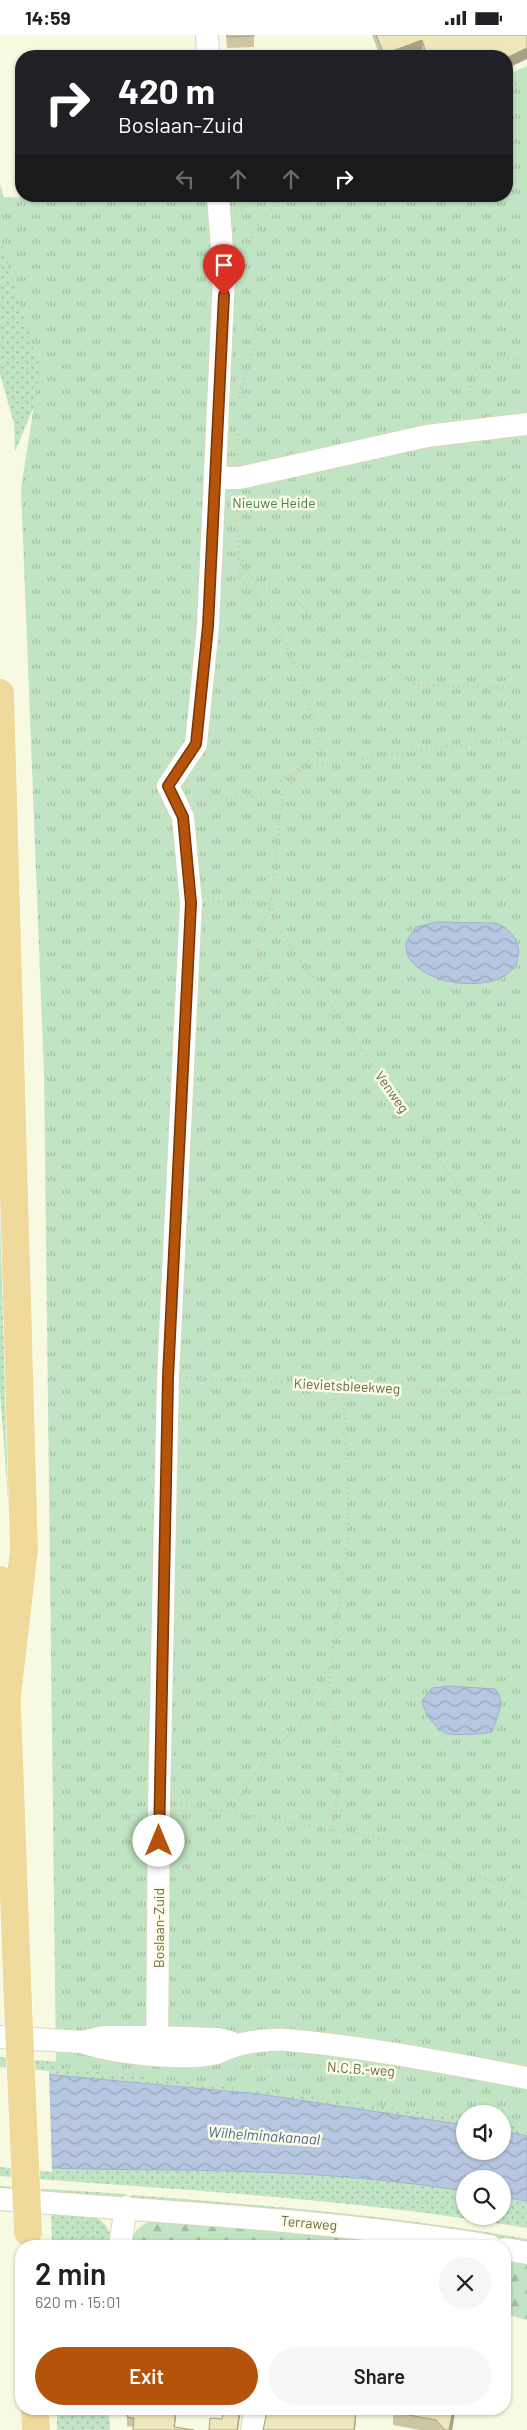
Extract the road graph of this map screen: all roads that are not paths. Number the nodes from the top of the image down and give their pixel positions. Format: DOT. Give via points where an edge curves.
graph roads {
  1 [pos="207,35"];
  2 [pos="208,50"];
  3 [pos="219,202"];
  4 [pos="527,423"];
  5 [pos="216,478"];
  6 [pos="0,693"];
  7 [pos="0,1580"];
  8 [pos="7,1696"];
  9 [pos="0,2037"];
  10 [pos="158,2045"];
  11 [pos="527,2078"];
  12 [pos="0,2199"];
  13 [pos="126,2207"];
  14 [pos="29,2239"];
  15 [pos="121,2240"];
  16 [pos="447,2240"];
  17 [pos="511,2250"];
  18 [pos="527,2253"];
  19 [pos="35,2415"];
  20 [pos="254,2415"];
  21 [pos="36,2430"];
  22 [pos="252,2430"];
  1 -- 2 [label="street"];
  3 -- 5 [label="street, Boslaan-Zuid" via="224,276"];
  4 -- 5 [label="street" via="427,436 239,478"];
  5 -- 10 [label="street, Boslaan-Zuid" via="208,626 196,744 168,786 183,817 191,903 168,1377 159,1803"];
  6 -- 8 [label="highway" via="24,1550"];
  7 -- 8 [label="highway"];
  8 -- 14 [label="highway, bridge"];
  9 -- 10 [label="street, N.C.B.-weg" via="82,2042 104,2037"];
  10 -- 11 [label="street, N.C.B.-weg" via="217,2039 241,2044 285,2040 436,2061"];
  12 -- 13 [label="street, Terraweg"];
  13 -- 15 [label="street"];
  13 -- 16 [label="street, Terraweg" via="353,2227"];
  17 -- 18 [label="street"];
  19 -- 21 [label="highway"];
  20 -- 22 [label="street"];
}
